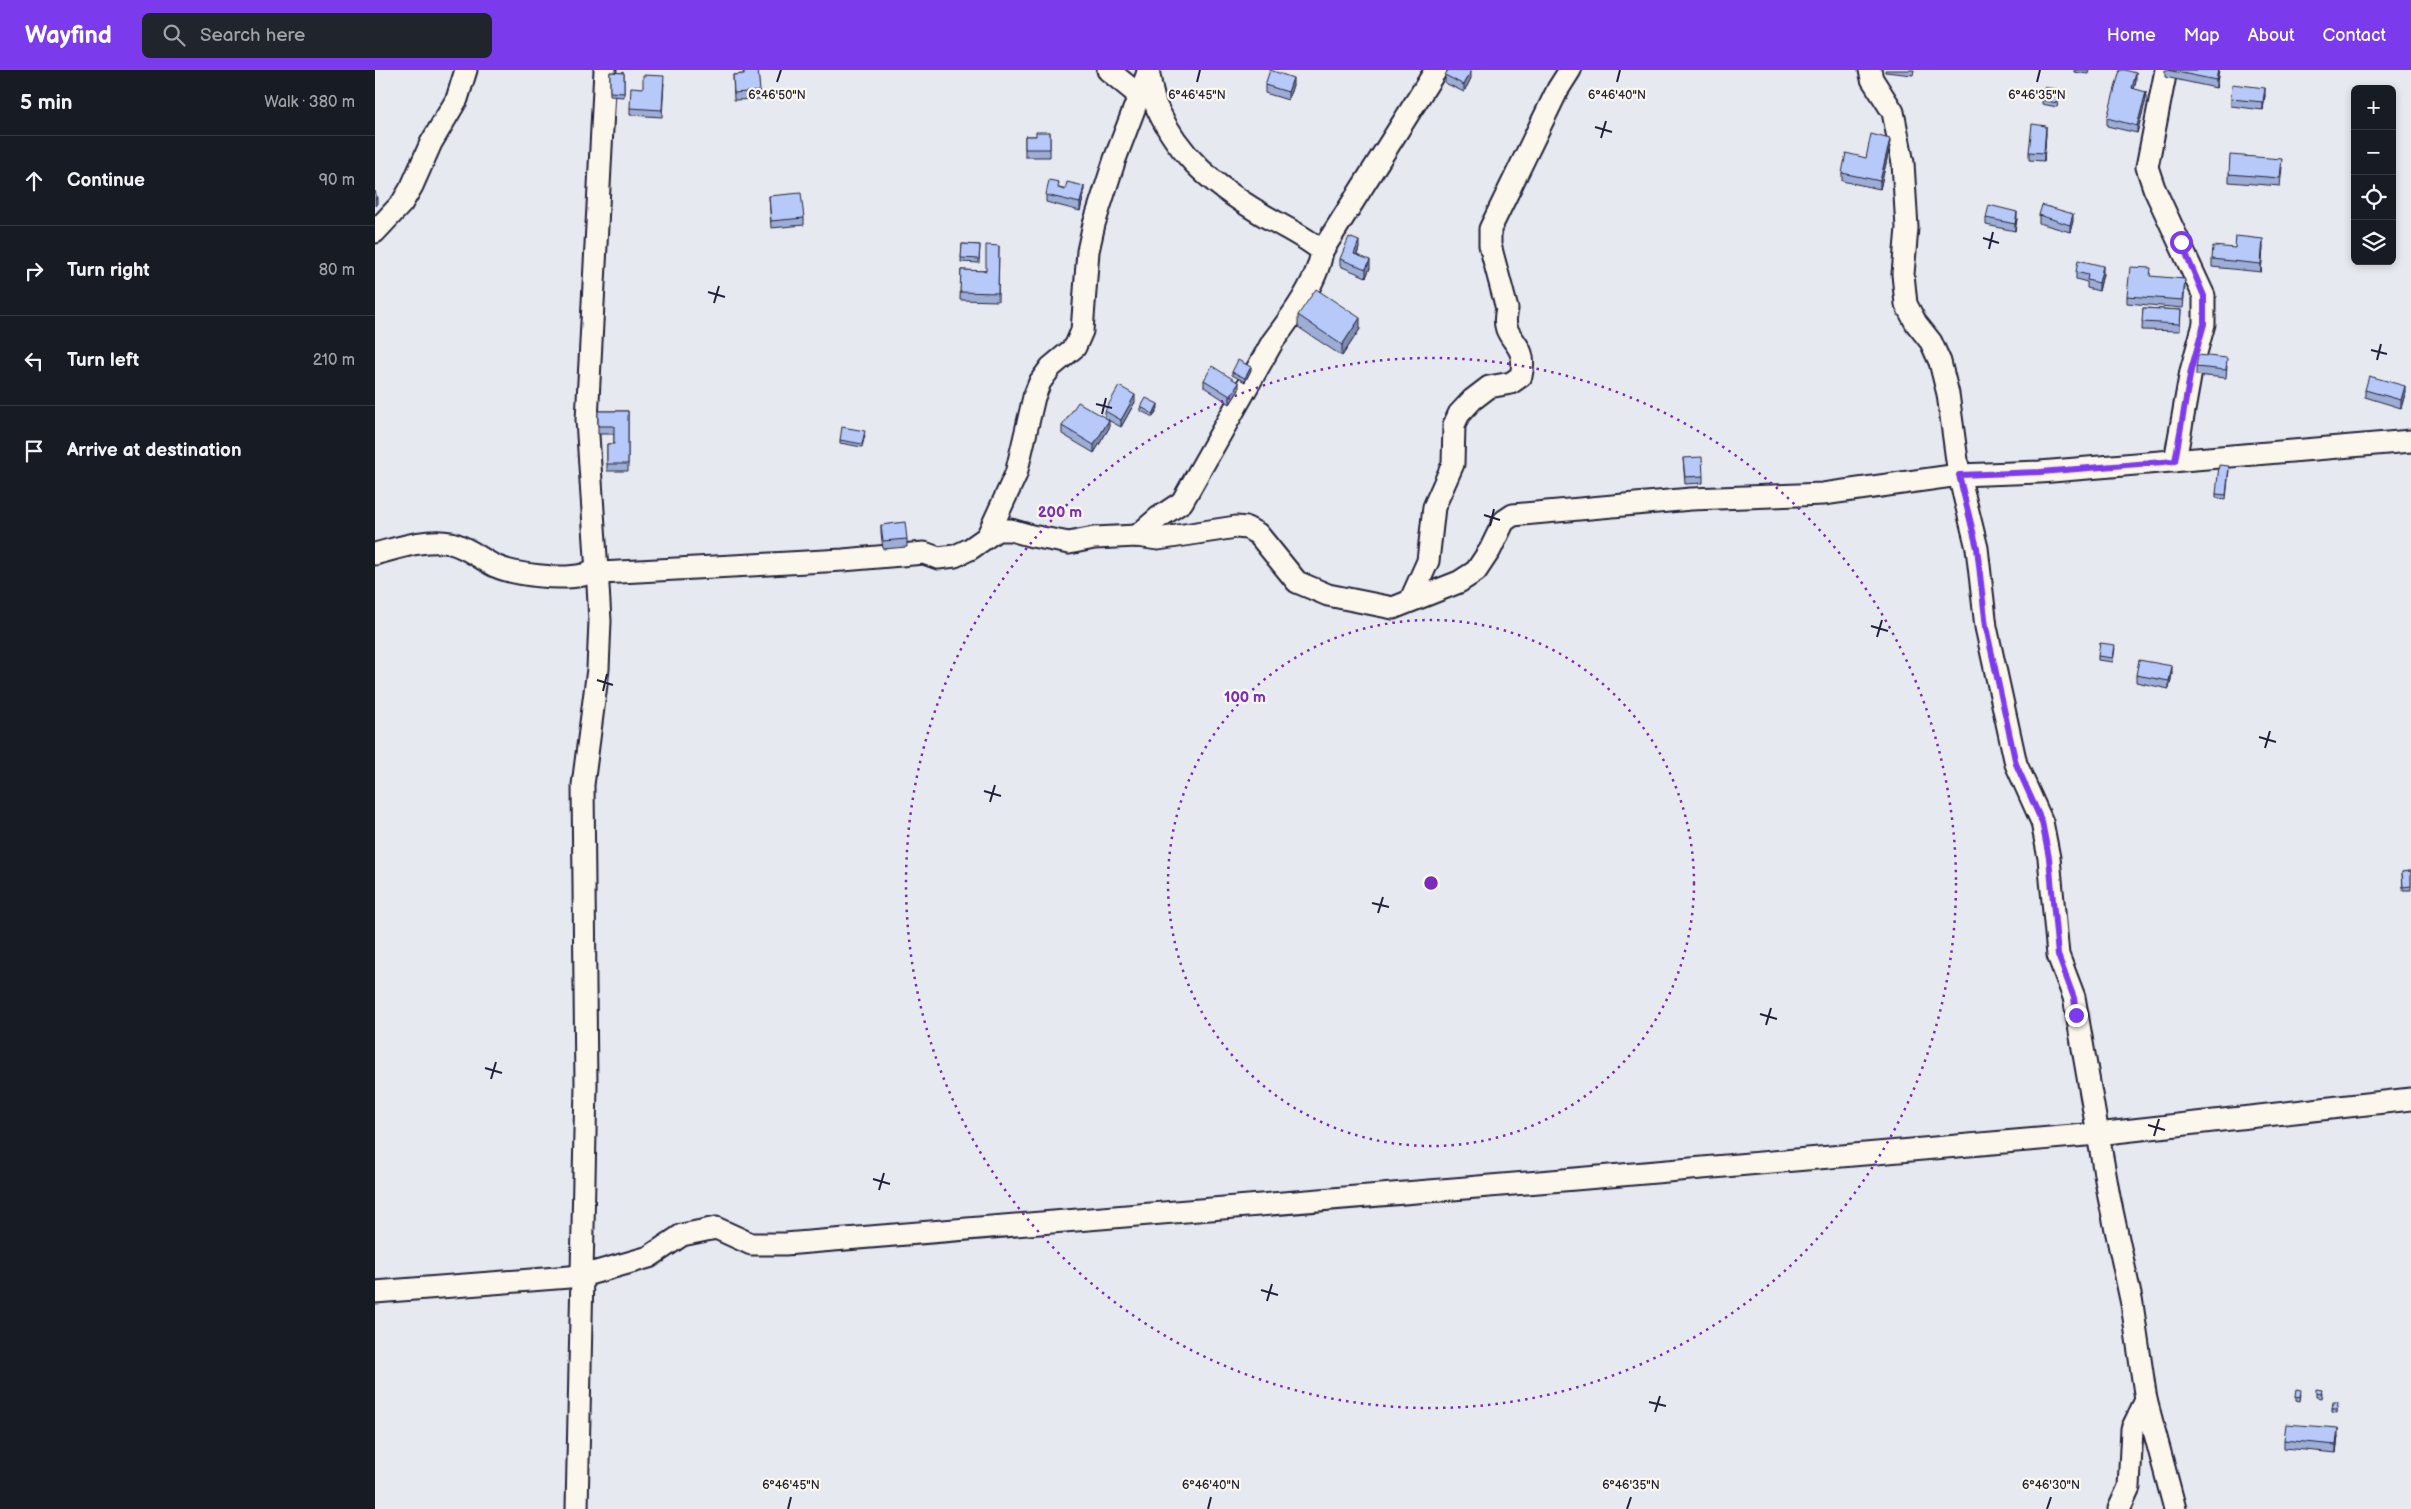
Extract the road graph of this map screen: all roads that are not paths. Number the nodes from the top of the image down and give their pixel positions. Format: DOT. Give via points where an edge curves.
graph roads {
  1 [pos="466,70"];
  2 [pos="605,70"];
  3 [pos="1108,70"];
  4 [pos="1149,70"];
  5 [pos="1435,70"];
  6 [pos="1570,70"];
  7 [pos="1870,70"];
  8 [pos="2166,70"];
  9 [pos="1140,96"];
  10 [pos="375,232"];
  11 [pos="1322,251"];
  12 [pos="2411,441"];
  13 [pos="2175,461"];
  14 [pos="1959,475"];
  15 [pos="988,535"];
  16 [pos="1137,536"];
  17 [pos="375,554"];
  18 [pos="597,568"];
  19 [pos="1411,599"];
  20 [pos="2411,1099"];
  21 [pos="2097,1134"];
  22 [pos="582,1276"];
  23 [pos="375,1292"];
  24 [pos="2146,1400"];
  25 [pos="2169,1507"];
  26 [pos="577,1509"];
  27 [pos="2119,1509"];
  1 -- 10 [label="street" via="457,99 431,143 412,186 402,203"];
  2 -- 18 [label="street" via="587,420"];
  3 -- 9 [label="street"];
  4 -- 9 [label="street"];
  4 -- 11 [label="street" via="1156,107 1182,152 1221,187"];
  5 -- 11 [label="street"];
  6 -- 19 [label="street" via="1557,89 1490,229 1490,244 1507,309 1506,330 1522,354 1521,376 1511,383 1489,387 1459,414 1455,425 1453,464 1434,507 1428,561"];
  7 -- 14 [label="street" via="1872,79 1893,112 1903,163 1907,228 1903,274 1907,304 1940,362"];
  8 -- 13 [label="street" via="2147,167 2204,296 2204,324 2191,370"];
  9 -- 15 [label="street" via="1094,224 1088,250 1082,330 1075,347 1039,382 1016,474"];
  11 -- 16 [label="street" via="1320,266 1273,341 1182,502"];
  12 -- 13 [label="street"];
  13 -- 14 [label="street"];
  14 -- 19 [label="street" via="1823,494 1691,499 1513,515 1504,522 1476,571 1459,582"];
  14 -- 21 [label="street" via="1977,548 1986,627 2016,764 2042,822 2049,858 2058,955 2074,998"];
  15 -- 16 [label="street" via="997,530 1011,530 1069,543 1093,538"];
  15 -- 18 [label="street" via="955,556 938,558 925,553 610,573"];
  16 -- 19 [label="street" via="1158,539 1247,528 1258,534 1297,582 1327,595 1393,608"];
  17 -- 18 [label="street" via="424,543 449,543 512,571 565,576 584,575"];
  18 -- 22 [label="street" via="598,669 583,785 586,1085"];
  20 -- 21 [label="street"];
  21 -- 22 [label="street" via="785,1244 751,1244 716,1228 681,1235 649,1257"];
  21 -- 24 [label="street" via="2133,1304"];
  22 -- 23 [label="street"];
  22 -- 26 [label="street"];
  24 -- 25 [label="street"];
  24 -- 27 [label="street" via="2132,1429 2129,1487"];
}
